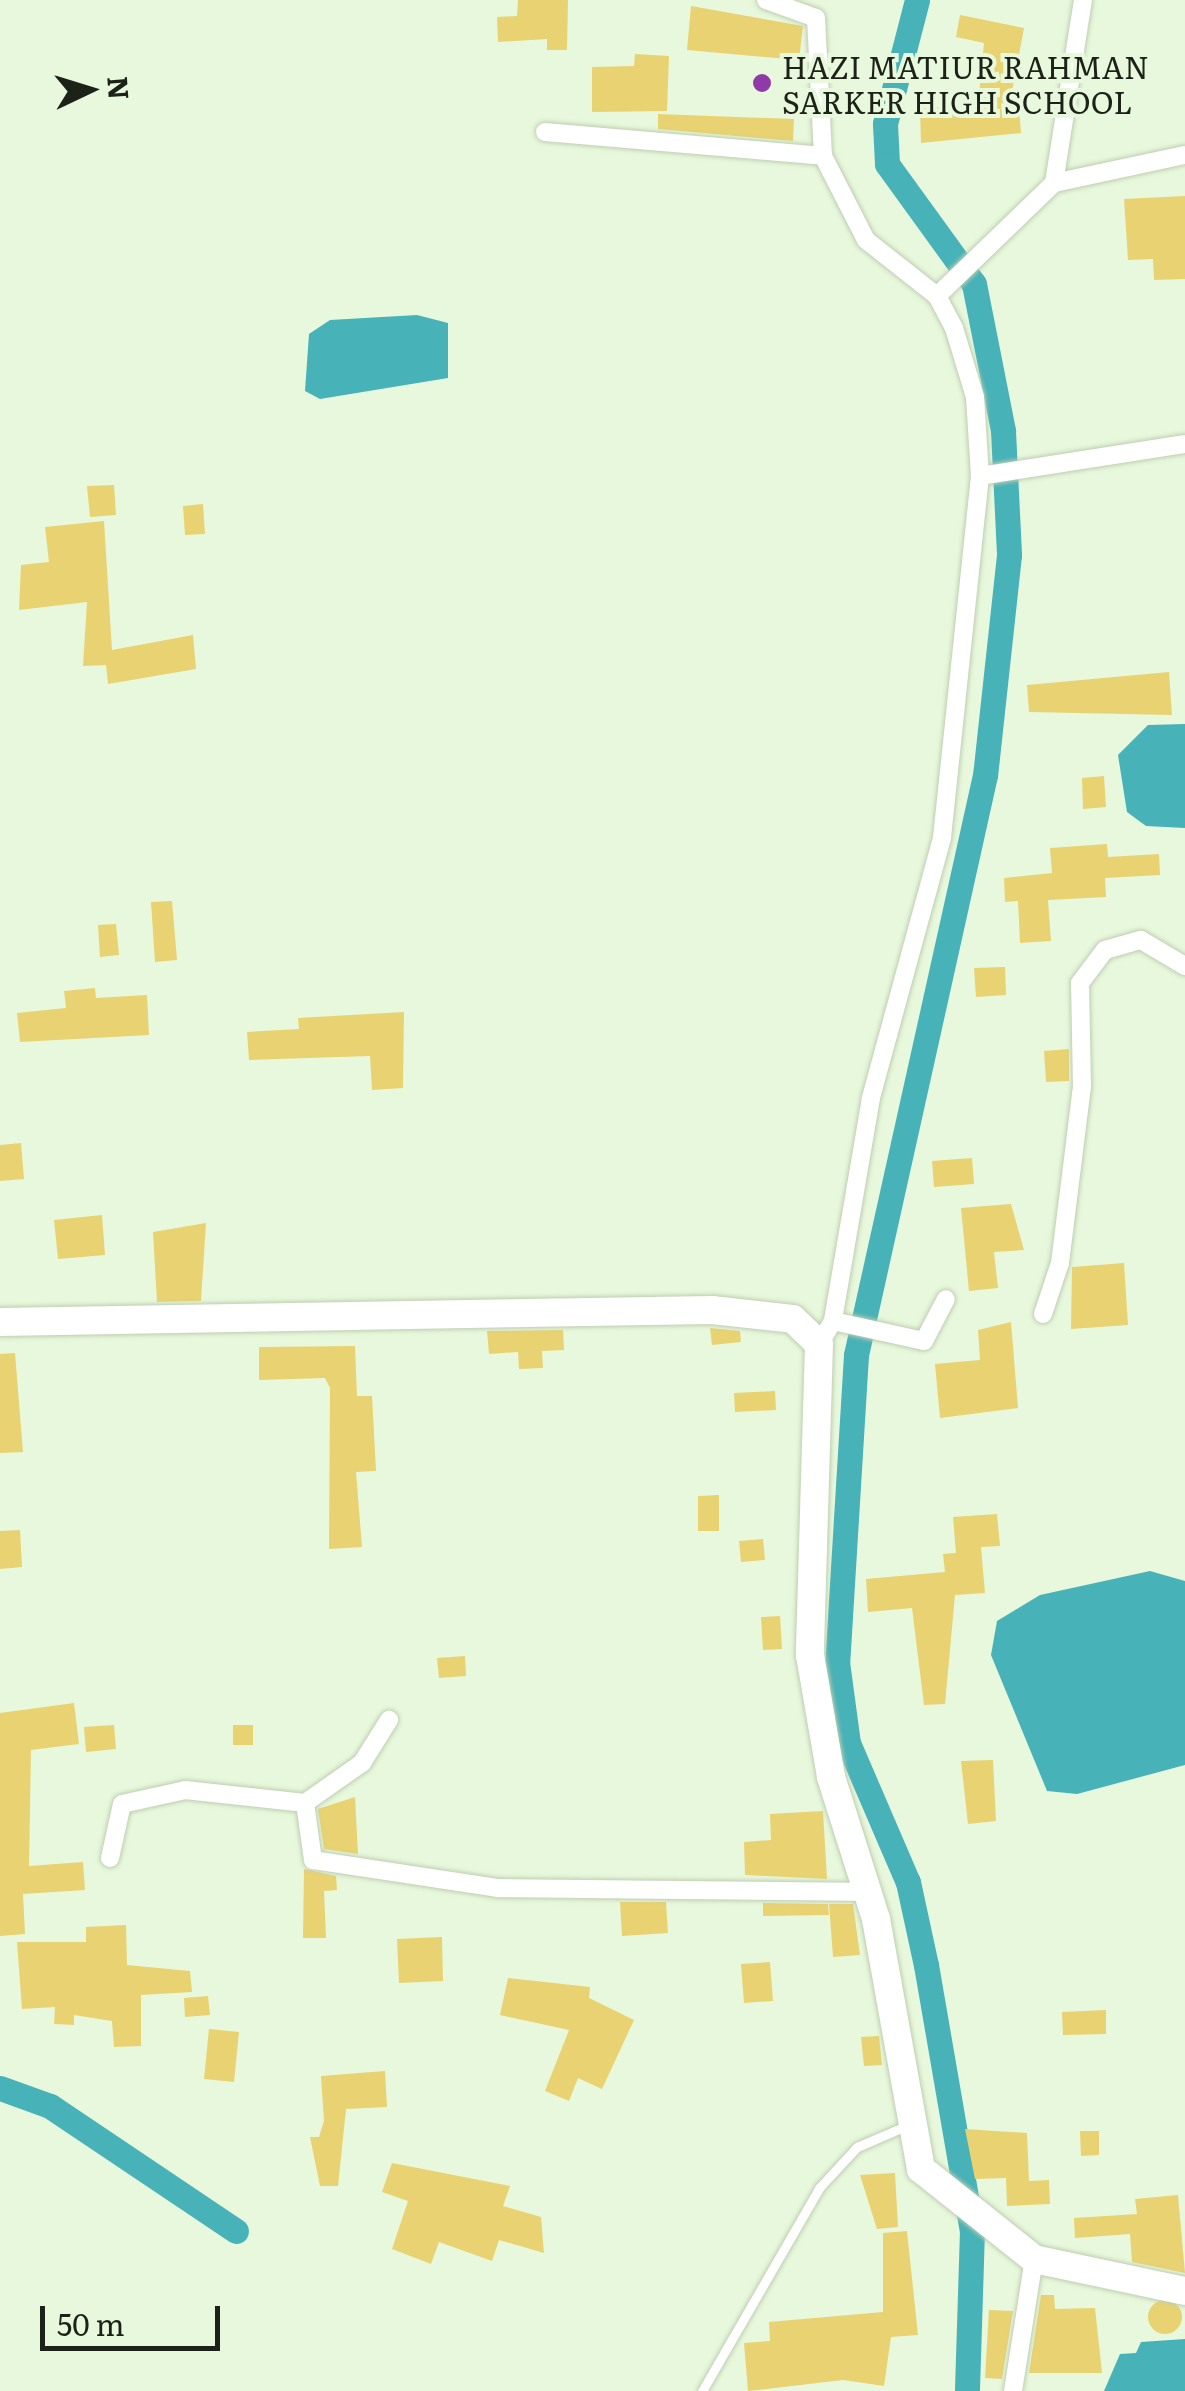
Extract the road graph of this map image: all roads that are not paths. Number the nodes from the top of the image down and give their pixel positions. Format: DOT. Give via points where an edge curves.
graph roads {
  1 [pos="766,0"];
  2 [pos="1083,0"];
  3 [pos="545,132"];
  4 [pos="1185,155"];
  5 [pos="823,156"];
  6 [pos="1054,183"];
  7 [pos="937,296"];
  8 [pos="1185,444"];
  9 [pos="983,475"];
  10 [pos="1185,966"];
  11 [pos="946,1299"];
  12 [pos="1043,1314"];
  13 [pos="0,1322"];
  14 [pos="834,1330"];
  15 [pos="388,1720"];
  16 [pos="304,1803"];
  17 [pos="110,1858"];
  18 [pos="866,1892"];
  19 [pos="908,2125"];
  20 [pos="1029,2257"];
  21 [pos="1185,2291"];
  22 [pos="702,2391"];
  23 [pos="1013,2391"];
  1 -- 5 [label="street" via="816,18"];
  2 -- 6 [label="street"];
  3 -- 5 [label="street"];
  4 -- 6 [label="street"];
  5 -- 7 [label="street" via="866,240"];
  6 -- 7 [label="street"];
  7 -- 9 [label="street" via="975,397"];
  8 -- 9 [label="street"];
  9 -- 14 [label="street" via="942,838 871,1098"];
  10 -- 12 [label="street" via="1141,940 1105,950 1080,983 1082,1087 1060,1263"];
  11 -- 14 [label="street" via="924,1341 891,1328"];
  13 -- 14 [label="main road" via="770,1310"];
  14 -- 18 [label="main road" via="810,1655 831,1778"];
  15 -- 16 [label="street" via="362,1764"];
  16 -- 17 [label="street" via="185,1790 132,1799 118,1813"];
  16 -- 18 [label="street" via="310,1856 330,1862 498,1888"];
  18 -- 19 [label="main road" via="894,2005"];
  19 -- 20 [label="main road" via="920,2170"];
  19 -- 22 [label="lane" via="857,2146 819,2188"];
  20 -- 21 [label="main road"];
  20 -- 23 [label="street"];
}
